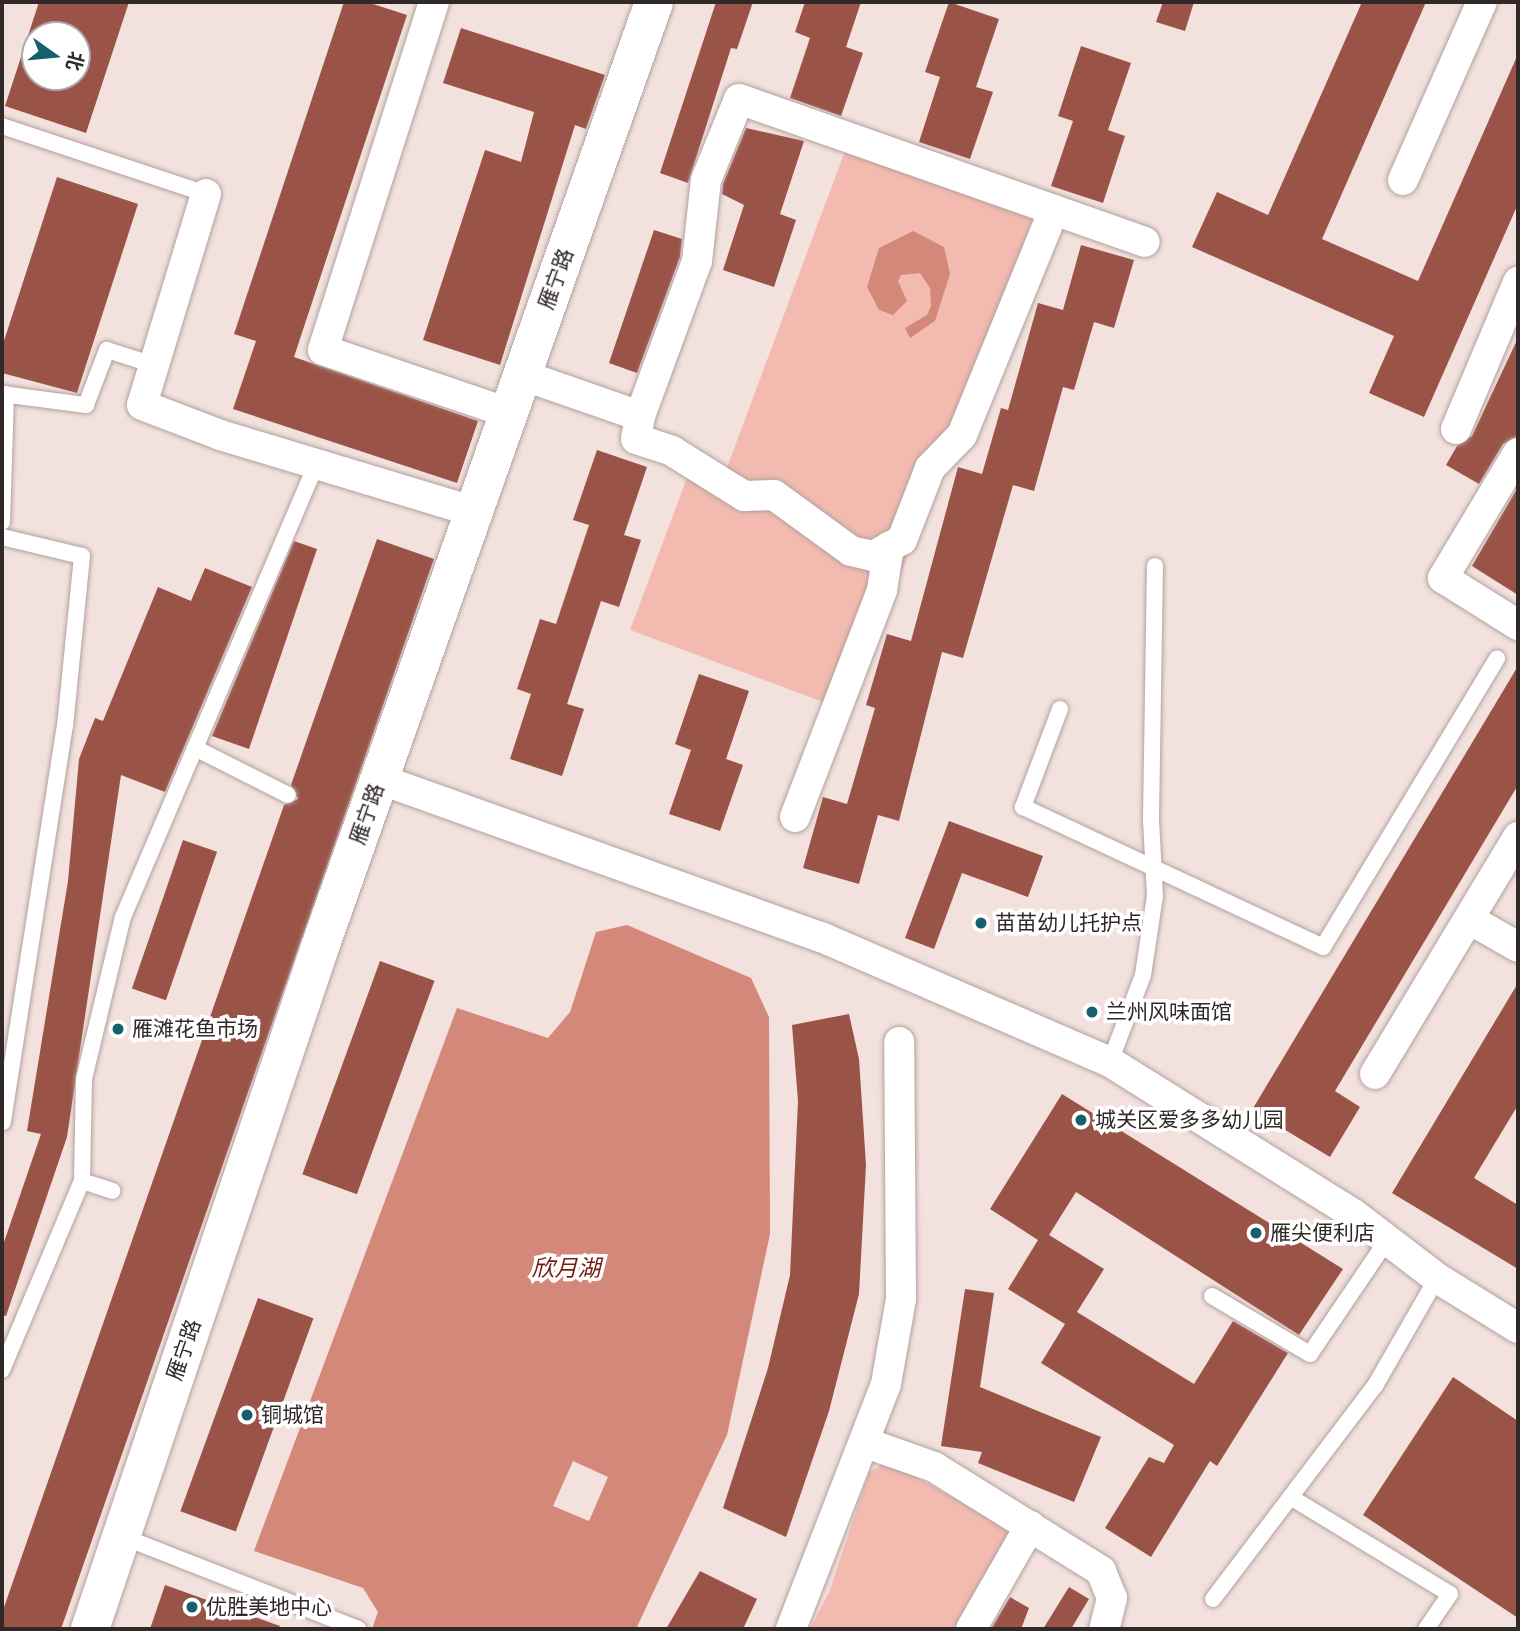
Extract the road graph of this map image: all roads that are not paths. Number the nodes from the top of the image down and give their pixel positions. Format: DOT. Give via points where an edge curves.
graph roads {
  1 [pos="434,2"];
  2 [pos="654,2"];
  3 [pos="1482,2"];
  4 [pos="2,126"];
  5 [pos="1403,180"];
  6 [pos="206,194"];
  7 [pos="1054,209"];
  8 [pos="1146,242"];
  9 [pos="1518,282"];
  10 [pos="154,365"];
  11 [pos="522,375"];
  12 [pos="4,394"];
  13 [pos="509,413"];
  14 [pos="640,416"];
  15 [pos="1455,429"];
  16 [pos="1518,453"];
  17 [pos="316,464"];
  18 [pos="475,512"];
  19 [pos="2,522"];
  20 [pos="2,537"];
  21 [pos="889,547"];
  22 [pos="1155,566"];
  23 [pos="1518,625"];
  24 [pos="1497,657"];
  25 [pos="1060,709"];
  26 [pos="195,748"];
  27 [pos="379,779"];
  28 [pos="288,795"];
  29 [pos="795,817"];
  30 [pos="1518,837"];
  31 [pos="1154,868"];
  32 [pos="1469,919"];
  33 [pos="1518,947"];
  34 [pos="899,1042"];
  35 [pos="1110,1062"];
  36 [pos="1376,1074"];
  37 [pos="3,1122"];
  38 [pos="82,1181"];
  39 [pos="112,1191"];
  40 [pos="1388,1239"];
  41 [pos="1437,1278"];
  42 [pos="1212,1296"];
  43 [pos="1518,1328"];
  44 [pos="2,1370"];
  45 [pos="866,1443"];
  46 [pos="1292,1498"];
  47 [pos="1030,1527"];
  48 [pos="121,1536"];
  49 [pos="1213,1599"];
  50 [pos="90,1629"];
  51 [pos="358,1629"];
  52 [pos="791,1629"];
  53 [pos="971,1629"];
  54 [pos="1104,1629"];
  55 [pos="1426,1629"];
  1 -- 13 [label="street" via="323,350"];
  2 -- 11 [label="main road, 雁宁路"];
  3 -- 5 [label="street"];
  4 -- 6 [label="lane"];
  6 -- 10 [label="street"];
  7 -- 8 [label="street"];
  7 -- 14 [label="street" via="740,99 706,180 697,261"];
  7 -- 21 [label="street" via="962,435 930,468 902,540"];
  9 -- 15 [label="street"];
  10 -- 12 [label="lane" via="107,350 86,405"];
  10 -- 17 [label="street" via="142,405"];
  11 -- 13 [label="main road, 雁宁路"];
  11 -- 14 [label="street"];
  12 -- 19 [label="lane"];
  13 -- 18 [label="main road, 雁宁路"];
  14 -- 21 [label="street" via="636,439 672,451 708,478 744,496 774,495 851,551 873,556"];
  16 -- 23 [label="street" via="1443,578"];
  17 -- 18 [label="street"];
  17 -- 26 [label="lane"];
  18 -- 27 [label="main road, 雁宁路"];
  20 -- 37 [label="lane" via="82,556 65,725"];
  21 -- 29 [label="street" via="882,590"];
  22 -- 31 [label="lane"];
  24 -- 31 [label="lane" via="1323,947"];
  25 -- 31 [label="lane" via="1023,807"];
  26 -- 28 [label="lane"];
  26 -- 38 [label="lane" via="123,917 84,1080"];
  27 -- 35 [label="street" via="821,937"];
  27 -- 48 [label="main road, 雁宁路" via="356,821 215,1227"];
  30 -- 32 [label="street"];
  31 -- 35 [label="lane" via="1155,896 1143,975"];
  32 -- 33 [label="street"];
  32 -- 36 [label="street"];
  34 -- 45 [label="street" via="901,1299 886,1384"];
  35 -- 40 [label="street"];
  38 -- 39 [label="lane"];
  38 -- 44 [label="lane"];
  40 -- 41 [label="street"];
  40 -- 42 [label="lane" via="1310,1354"];
  41 -- 43 [label="street"];
  41 -- 46 [label="lane" via="1376,1384"];
  45 -- 47 [label="street" via="934,1467"];
  45 -- 52 [label="street"];
  46 -- 49 [label="lane"];
  46 -- 55 [label="lane" via="1450,1594"];
  47 -- 53 [label="street"];
  47 -- 54 [label="street" via="1101,1571 1112,1598"];
  48 -- 50 [label="main road, 雁宁路"];
  48 -- 51 [label="lane"];
}
